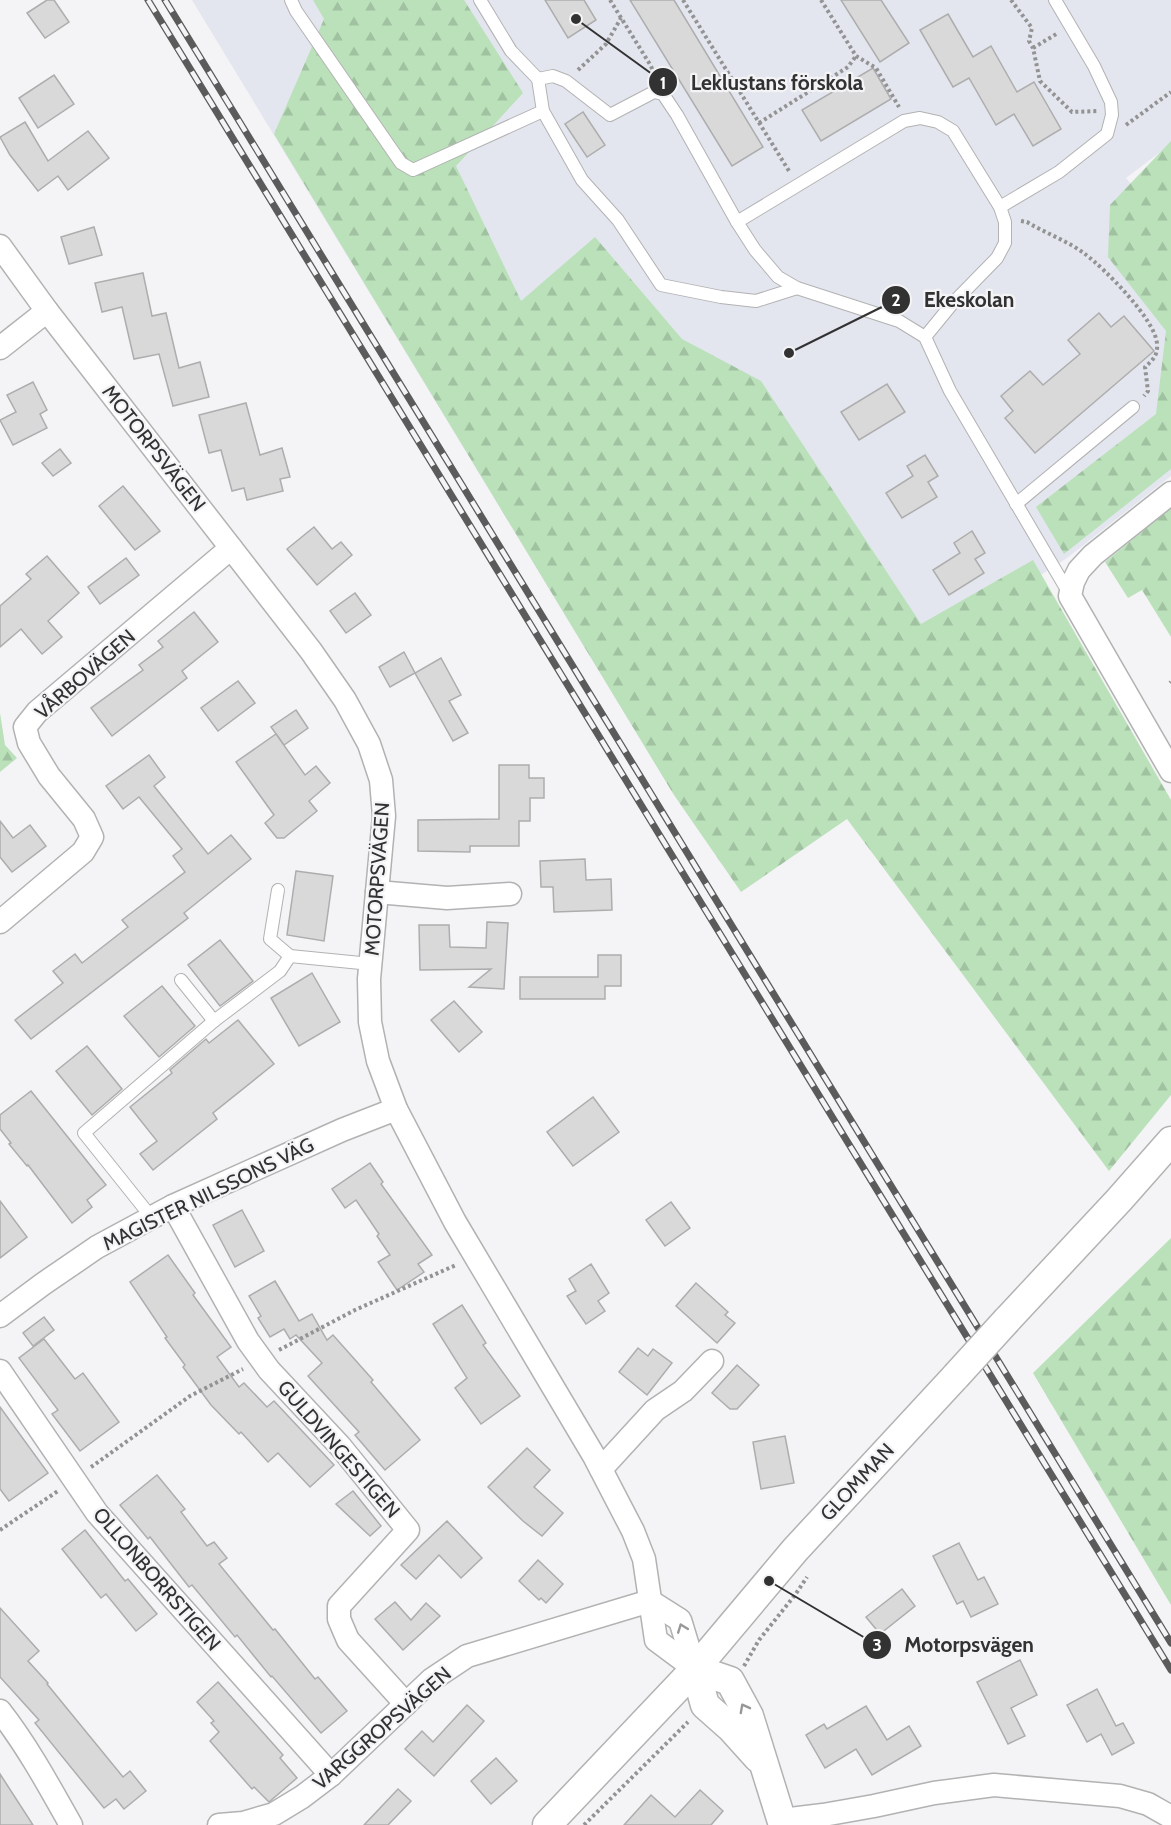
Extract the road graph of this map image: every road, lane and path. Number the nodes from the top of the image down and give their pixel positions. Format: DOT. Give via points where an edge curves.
graph roads {
  1 [pos="291,0"];
  2 [pos="480,0"];
  3 [pos="610,0"];
  4 [pos="683,0"];
  5 [pos="821,0"];
  6 [pos="1011,0"];
  7 [pos="1055,0"];
  8 [pos="621,18"];
  9 [pos="1070,25"];
  10 [pos="1033,48"];
  11 [pos="856,56"];
  12 [pos="538,79"];
  13 [pos="566,81"];
  14 [pos="1171,92"];
  15 [pos="663,94"];
  16 [pos="543,111"];
  17 [pos="1112,111"];
  18 [pos="907,120"];
  19 [pos="759,123"];
  20 [pos="1107,134"];
  21 [pos="798,185"];
  22 [pos="1002,212"];
  23 [pos="737,222"];
  24 [pos="0,246"];
  25 [pos="797,288"];
  26 [pos="48,310"];
  27 [pos="925,337"];
  28 [pos="0,348"];
  29 [pos="1132,407"];
  30 [pos="1171,493"];
  31 [pos="1016,504"];
  32 [pos="231,548"];
  33 [pos="1070,596"];
  34 [pos="1171,771"];
  35 [pos="278,890"];
  36 [pos="377,892"];
  37 [pos="510,894"];
  38 [pos="0,922"];
  39 [pos="290,956"];
  40 [pos="371,964"];
  41 [pos="181,980"];
  42 [pos="214,1021"];
  43 [pos="396,1109"];
  44 [pos="1171,1141"];
  45 [pos="173,1206"];
  46 [pos="153,1218"];
  47 [pos="476,1256"];
  48 [pos="4,1304"];
  49 [pos="262,1360"];
  50 [pos="712,1360"];
  51 [pos="0,1371"];
  52 [pos="601,1469"];
  53 [pos="74,1479"];
  54 [pos="0,1530"];
  55 [pos="650,1601"];
  56 [pos="695,1669"];
  57 [pos="406,1704"];
  58 [pos="0,1712"];
  59 [pos="674,1735"];
  60 [pos="331,1775"];
  61 [pos="1171,1817"];
  62 [pos="783,1822"];
  63 [pos="71,1825"];
  64 [pos="219,1825"];
  65 [pos="547,1825"];
  66 [pos="584,1825"];
  1 -- 16 [label="lane" via="401,163 412,170"];
  2 -- 12 [label="lane" via="511,51"];
  3 -- 8 [label="path"];
  4 -- 19 [label="path"];
  5 -- 11 [label="path"];
  6 -- 10 [label="path" via="1032,28 1029,41"];
  7 -- 9 [label="lane"];
  8 -- 13 [label="path" via="606,44"];
  8 -- 15 [label="path" via="651,66"];
  9 -- 10 [label="path"];
  9 -- 17 [label="lane" via="1094,66"];
  10 -- 17 [label="path" via="1040,81 1071,112"];
  11 -- 18 [label="path" via="876,68"];
  11 -- 19 [label="path" via="848,67"];
  12 -- 13 [label="lane" via="553,76"];
  12 -- 16 [label="lane"];
  13 -- 15 [label="lane" via="610,115 654,92"];
  14 -- 20 [label="path" via="1116,132"];
  15 -- 23 [label="lane"];
  16 -- 25 [label="lane" via="582,180 618,220 661,285 756,301"];
  17 -- 20 [label="lane"];
  18 -- 21 [label="lane"];
  18 -- 22 [label="lane" via="938,122 953,131"];
  19 -- 21 [label="path"];
  20 -- 22 [label="lane"];
  21 -- 23 [label="lane"];
  22 -- 27 [label="lane" via="1005,243 998,258"];
  22 -- 29 [label="path" via="1084,253 1119,285 1150,325 1157,342 1155,357 1145,367 1148,392"];
  23 -- 25 [label="lane" via="778,277"];
  24 -- 26 [label="street, MOTORPSVÄGEN"];
  25 -- 27 [label="lane" via="899,321"];
  26 -- 28 [label="street"];
  26 -- 32 [label="street, MOTORPSVÄGEN"];
  27 -- 31 [label="lane" via="950,391"];
  29 -- 31 [label="lane"];
  30 -- 33 [label="street" via="1093,555 1079,570"];
  31 -- 33 [label="lane"];
  32 -- 36 [label="street, MOTORPSVÄGEN" via="311,651 369,744 381,780 384,816"];
  32 -- 38 [label="street, VÅRBOVÄGEN" via="37,712 25,728 29,743 49,776 84,819 92,837 83,852"];
  33 -- 34 [label="street"];
  35 -- 39 [label="lane" via="270,939"];
  36 -- 37 [label="street" via="447,898"];
  36 -- 40 [label="street, MOTORPSVÄGEN"];
  39 -- 40 [label="lane"];
  39 -- 42 [label="lane" via="280,971"];
  40 -- 43 [label="street, MOTORPSVÄGEN" via="370,1022 378,1061"];
  41 -- 42 [label="lane"];
  42 -- 46 [label="lane" via="84,1132"];
  43 -- 45 [label="street, MAGISTER NILSSONS VÄG"];
  43 -- 47 [label="street, MOTORPSVÄGEN"];
  44 -- 56 [label="street, GLOMMAN, bridge" via="795,1550"];
  45 -- 46 [label="street, MAGISTER NILSSONS VÄG"];
  45 -- 49 [label="street, GULDVINGESTIGEN"];
  46 -- 48 [label="street, MAGISTER NILSSONS VÄG"];
  47 -- 49 [label="path" via="355,1310"];
  47 -- 52 [label="street, MOTORPSVÄGEN"];
  49 -- 53 [label="path" via="190,1396"];
  49 -- 57 [label="street, GULDVINGESTIGEN" via="340,1446 408,1530 339,1606 339,1619 348,1640"];
  50 -- 52 [label="street" via="683,1391 655,1410"];
  51 -- 53 [label="street, OLLONBORRSTIGEN"];
  52 -- 55 [label="street, MOTORPSVÄGEN" via="644,1559"];
  53 -- 54 [label="path"];
  53 -- 60 [label="street, OLLONBORRSTIGEN" via="97,1513"];
  55 -- 56 [label="street, MOTORPSVÄGEN" via="656,1640"];
  55 -- 57 [label="street, VARGGROPSVÄGEN" via="468,1656 431,1680"];
  56 -- 62 [label="street" via="705,1705 762,1763"];
  56 -- 65 [label="street, GLOMMAN"];
  57 -- 60 [label="street, VARGGROPSVÄGEN"];
  58 -- 63 [label="street" via="34,1759"];
  59 -- 66 [label="path"];
  60 -- 64 [label="street, VARGGROPSVÄGEN" via="274,1814"];
  61 -- 62 [label="street" via="1148,1804 1120,1796 994,1785 934,1792"];
}
